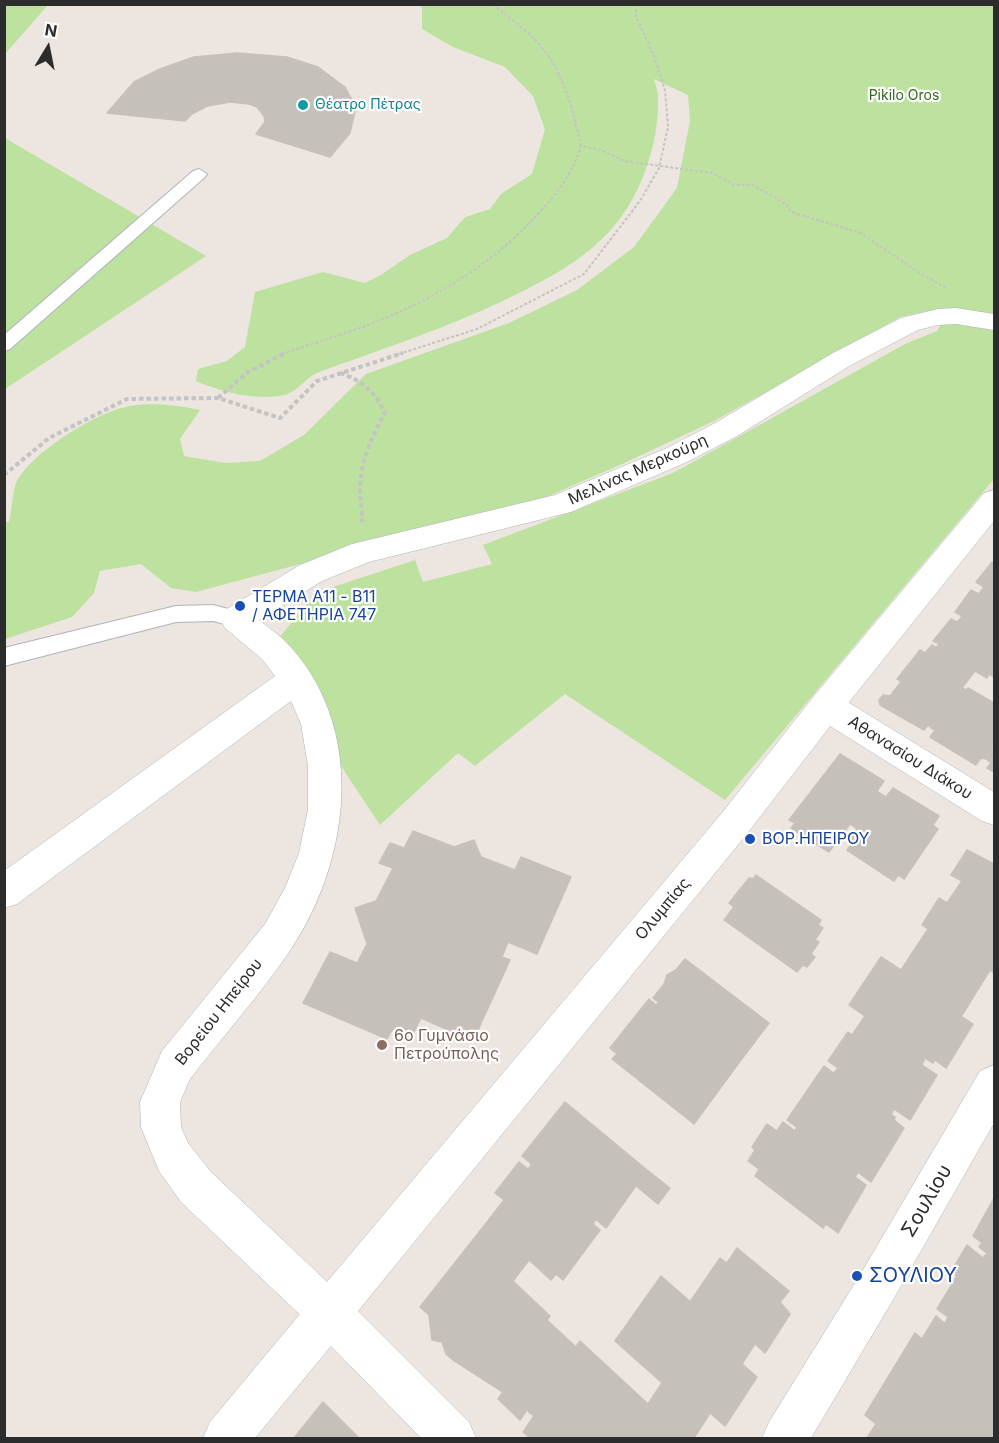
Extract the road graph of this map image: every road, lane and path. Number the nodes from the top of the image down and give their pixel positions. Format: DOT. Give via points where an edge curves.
graph roads {
  1 [pos="493,4"];
  2 [pos="635,4"];
  3 [pos="581,146"];
  4 [pos="659,168"];
  5 [pos="199,174"];
  6 [pos="948,288"];
  7 [pos="994,322"];
  8 [pos="4,345"];
  9 [pos="340,373"];
  10 [pos="218,398"];
  11 [pos="4,476"];
  12 [pos="994,501"];
  13 [pos="363,552"];
  14 [pos="236,619"];
  15 [pos="4,657"];
  16 [pos="296,679"];
  17 [pos="826,706"];
  18 [pos="994,810"];
  19 [pos="4,892"];
  20 [pos="994,1085"];
  21 [pos="328,1312"];
  22 [pos="225,1438"];
  23 [pos="453,1438"];
  24 [pos="785,1438"];
  1 -- 3 [label="path" via="539,44 554,66 572,107"];
  2 -- 4 [label="path" via="636,16 665,90 668,127"];
  3 -- 4 [label="path"];
  3 -- 10 [label="path" via="577,164 560,188 519,236 477,270 414,306 254,368"];
  4 -- 6 [label="path" via="712,173 734,185 753,185 786,204 791,212 861,233 928,279"];
  4 -- 9 [label="path" via="640,201 584,274 477,329"];
  5 -- 8 [label="lane"];
  7 -- 13 [label="street, Μελίνας Μερκούρη" via="956,316 910,324 842,359 727,429 588,494"];
  9 -- 10 [label="path" via="317,381 280,418"];
  9 -- 13 [label="path" via="365,383 385,412 362,466 363,518 359,538"];
  10 -- 11 [label="path" via="127,399 50,438"];
  12 -- 17 [label="street, Ολυμπίας"];
  13 -- 14 [label="street, Μελίνας Μερκούρη" via="311,573"];
  14 -- 15 [label="lane" via="213,613 176,614"];
  14 -- 16 [label="street, Βορείου Ηπείρου" via="271,647"];
  16 -- 19 [label="street"];
  16 -- 21 [label="street, Βορείου Ηπείρου" via="319,729 326,774 325,816 315,861 284,927 176,1065 160,1102 165,1141 196,1186"];
  17 -- 18 [label="street, Αθανασίου Διάκου"];
  17 -- 21 [label="street, Ολυμπίας" via="734,824"];
  20 -- 24 [label="street, Σουλίου"];
  21 -- 22 [label="street, Ολυμπίας"];
  21 -- 23 [label="street, Βορείου Ηπείρου"];
}
